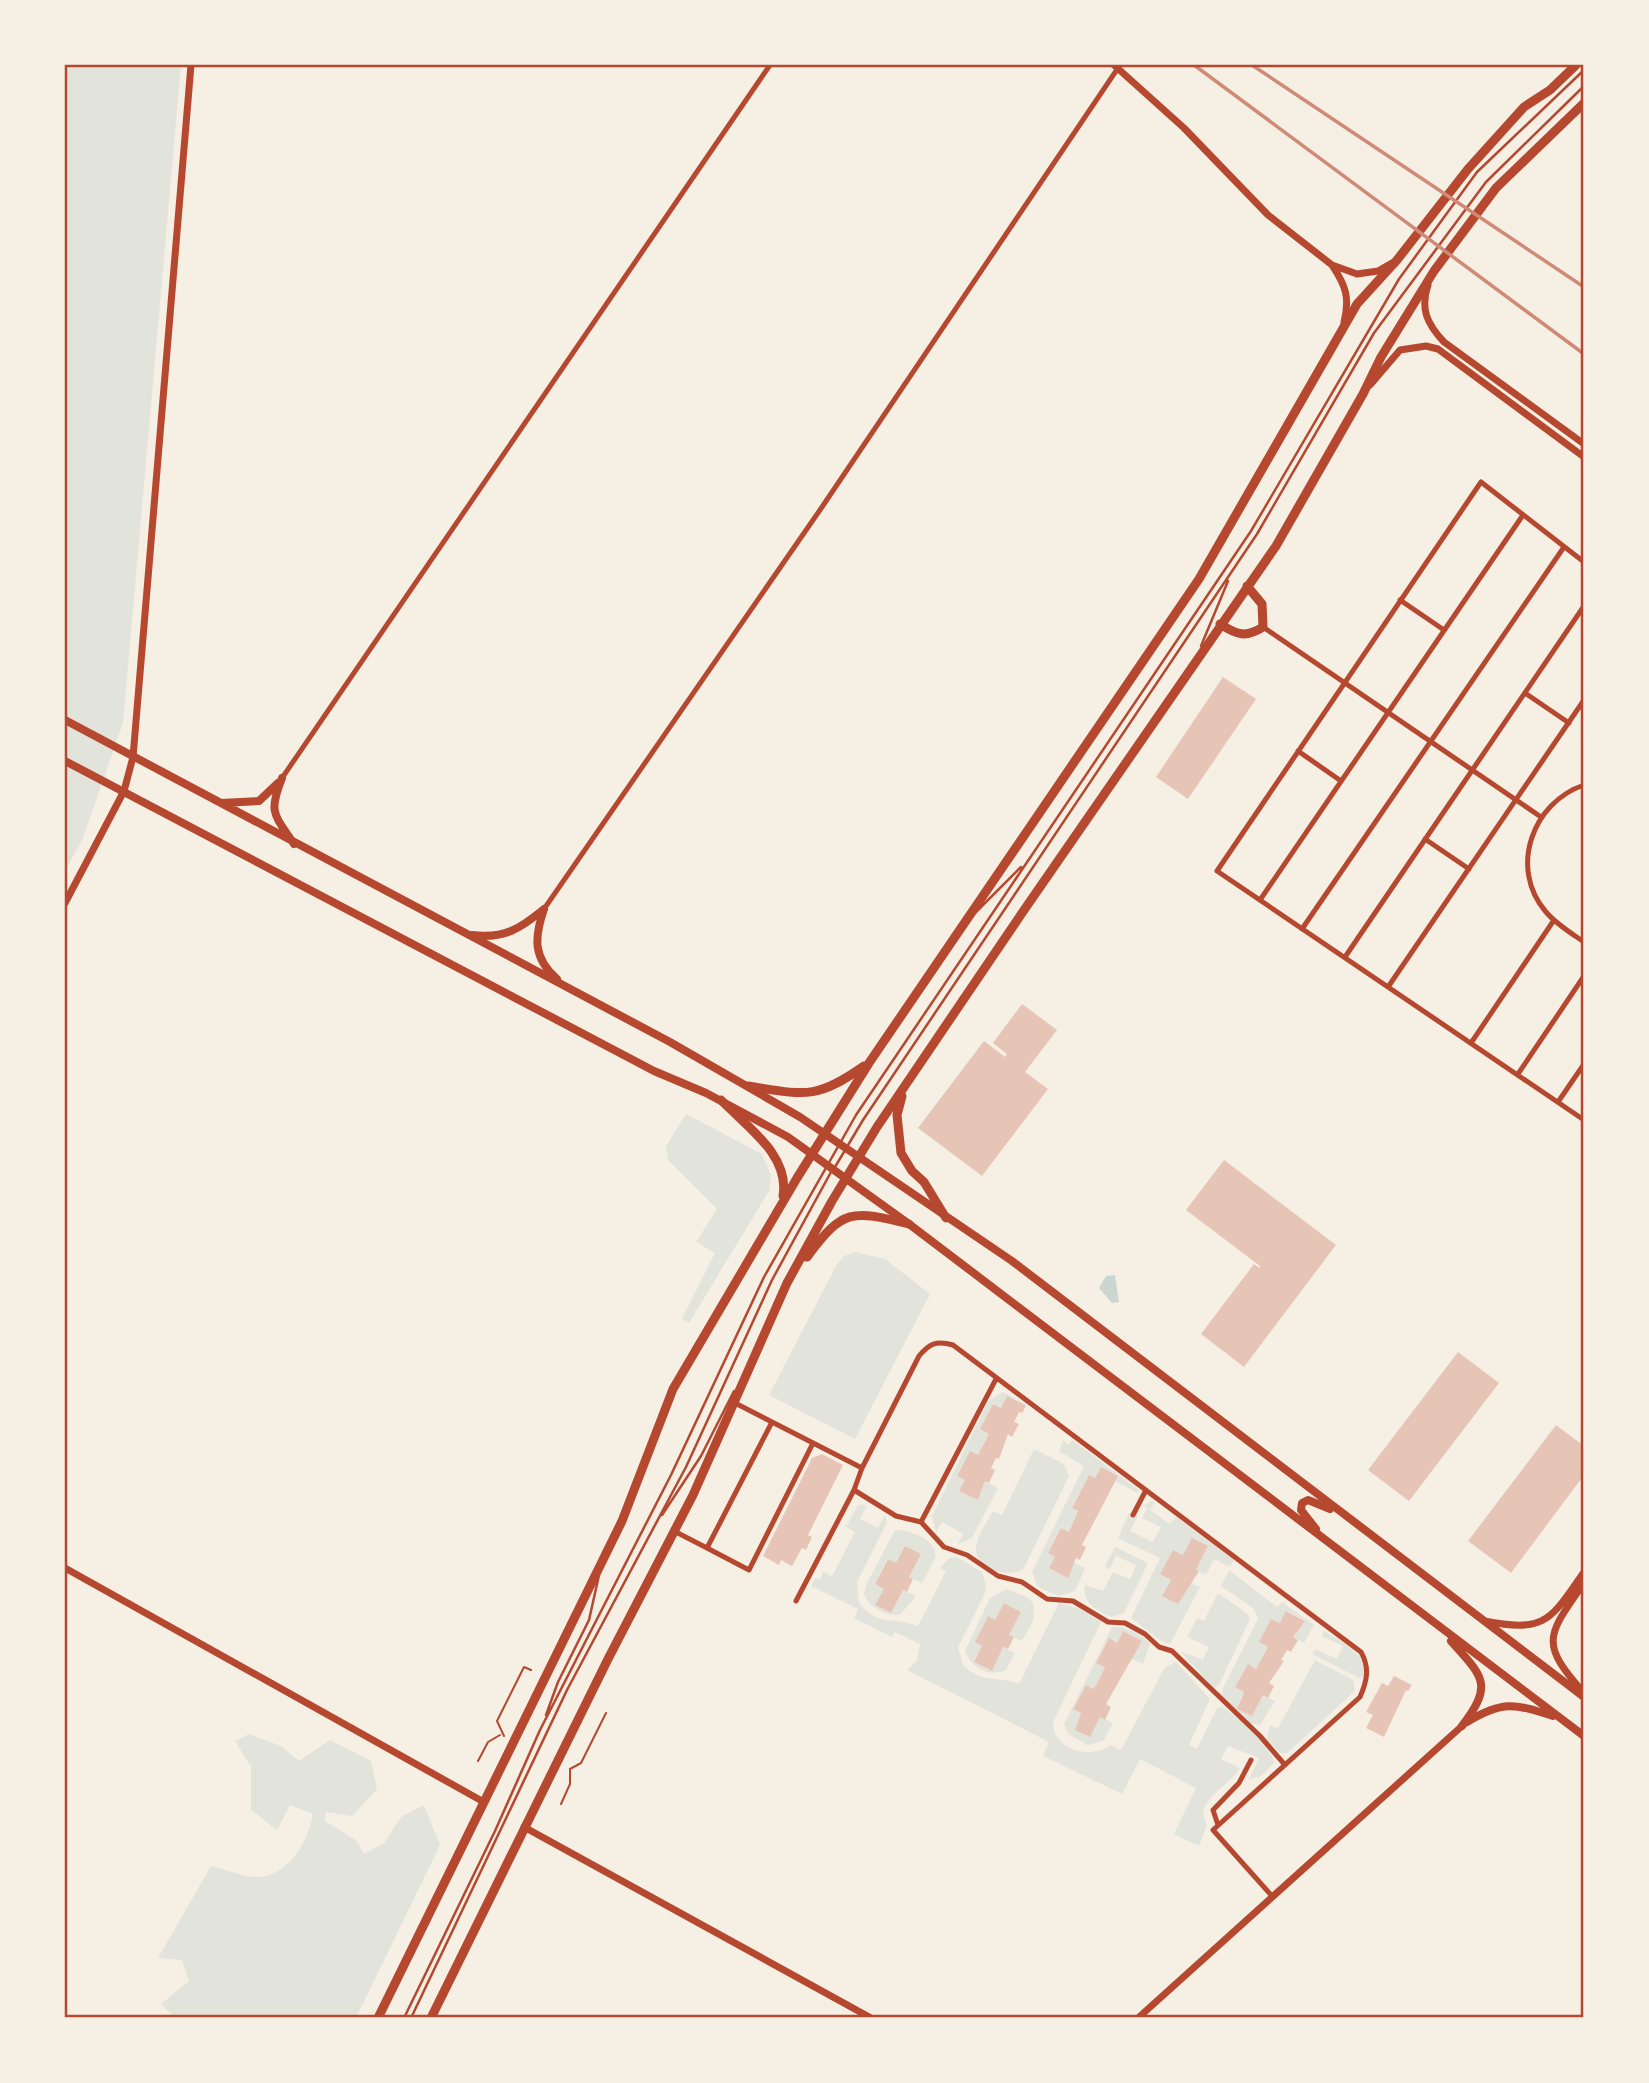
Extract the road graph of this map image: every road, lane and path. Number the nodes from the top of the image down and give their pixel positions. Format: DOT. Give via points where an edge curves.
graph roads {
  1 [pos="191,65"];
  2 [pos="770,65"];
  3 [pos="1576,65"];
  4 [pos="1116,66"];
  5 [pos="1584,70"];
  6 [pos="1584,86"];
  7 [pos="1584,103"];
  8 [pos="1397,260"];
  9 [pos="1332,265"];
  10 [pos="1434,271"];
  11 [pos="1342,333"];
  12 [pos="1363,394"];
  13 [pos="1584,444"];
  14 [pos="1584,457"];
  15 [pos="1523,515"];
  16 [pos="1564,547"];
  17 [pos="1584,562"];
  18 [pos="1232,572"];
  19 [pos="1247,586"];
  20 [pos="1401,600"];
  21 [pos="1584,606"];
  22 [pos="1220,624"];
  23 [pos="1263,627"];
  24 [pos="1444,630"];
  25 [pos="1197,656"];
  26 [pos="1344,682"];
  27 [pos="1525,693"];
  28 [pos="1584,700"];
  29 [pos="1388,712"];
  30 [pos="65,720"];
  31 [pos="1569,723"];
  32 [pos="1431,742"];
  33 [pos="1298,751"];
  34 [pos="133,757"];
  35 [pos="65,761"];
  36 [pos="1472,770"];
  37 [pos="282,778"];
  38 [pos="1341,781"];
  39 [pos="1584,785"];
  40 [pos="124,791"];
  41 [pos="1516,800"];
  42 [pos="216,803"];
  43 [pos="1541,817"];
  44 [pos="1425,839"];
  45 [pos="295,845"];
  46 [pos="1026,862"];
  47 [pos="1469,869"];
  48 [pos="1260,900"];
  49 [pos="65,903"];
  50 [pos="544,909"];
  51 [pos="1554,920"];
  52 [pos="960,929"];
  53 [pos="1302,929"];
  54 [pos="466,934"];
  55 [pos="1584,942"];
  56 [pos="1345,957"];
  57 [pos="1584,976"];
  58 [pos="1388,987"];
  59 [pos="567,988"];
  60 [pos="1471,1043"];
  61 [pos="869,1063"];
  62 [pos="1584,1064"];
  63 [pos="1518,1074"];
  64 [pos="748,1086"];
  65 [pos="905,1088"];
  66 [pos="721,1100"];
  67 [pos="1558,1102"];
  68 [pos="1584,1120"];
  69 [pos="825,1133"];
  70 [pos="843,1145"];
  71 [pos="812,1154"];
  72 [pos="860,1156"];
  73 [pos="830,1167"];
  74 [pos="846,1179"];
  75 [pos="782,1205"];
  76 [pos="946,1218"];
  77 [pos="909,1224"];
  78 [pos="787,1283"];
  79 [pos="753,1364"];
  80 [pos="996,1379"];
  81 [pos="735,1403"];
  82 [pos="772,1422"];
  83 [pos="813,1443"];
  84 [pos="862,1468"];
  85 [pos="853,1490"];
  86 [pos="1146,1490"];
  87 [pos="1133,1515"];
  88 [pos="1348,1518"];
  89 [pos="921,1522"];
  90 [pos="654,1526"];
  91 [pos="674,1531"];
  92 [pos="1330,1544"];
  93 [pos="707,1548"];
  94 [pos="603,1562"];
  95 [pos="65,1568"];
  96 [pos="1584,1572"];
  97 [pos="1584,1583"];
  98 [pos="796,1601"];
  99 [pos="1482,1621"];
  100 [pos="1441,1629"];
  101 [pos="531,1670"];
  102 [pos="1584,1696"];
  103 [pos="606,1713"];
  104 [pos="1561,1718"];
  105 [pos="1462,1726"];
  106 [pos="540,1730"];
  107 [pos="1584,1736"];
  108 [pos="1251,1760"];
  109 [pos="478,1761"];
  110 [pos="1285,1765"];
  111 [pos="482,1801"];
  112 [pos="561,1804"];
  113 [pos="1218,1825"];
  114 [pos="524,1827"];
  115 [pos="1272,1896"];
  116 [pos="378,2018"];
  117 [pos="404,2018"];
  118 [pos="411,2018"];
  119 [pos="431,2018"];
  120 [pos="872,2018"];
  121 [pos="1138,2018"];
  1 -- 34 [label="street"];
  2 -- 37 [label="street"];
  3 -- 8 [label="main road" via="1524,107"];
  4 -- 9 [label="street" via="1268,215"];
  4 -- 50 [label="street" via="830,496"];
  5 -- 46 [label="lane" via="1477,172 1450,205 1367,329 1251,531"];
  6 -- 18 [label="lane" via="1486,182 1439,243 1365,346"];
  7 -- 10 [label="main road" via="1496,188"];
  8 -- 9 [label="street" via="1378,271 1357,274"];
  8 -- 11 [label="main road" via="1357,304"];
  9 -- 11 [label="street" via="1345,285 1349,303"];
  10 -- 12 [label="main road"];
  10 -- 13 [label="street" via="1423,309 1436,333"];
  11 -- 52 [label="main road" via="1192,590"];
  12 -- 14 [label="street" via="1400,350 1438,349"];
  12 -- 19 [label="main road" via="1295,516"];
  15 -- 16 [label="street"];
  15 -- 20 [label="street" via="1481,482"];
  15 -- 24 [label="street"];
  16 -- 17 [label="street"];
  16 -- 32 [label="street"];
  18 -- 25 [label="lane"];
  18 -- 70 [label="lane"];
  19 -- 22 [label="main road"];
  19 -- 23 [label="main road" via="1262,604"];
  20 -- 24 [label="street"];
  20 -- 26 [label="street"];
  21 -- 27 [label="street"];
  22 -- 23 [label="main road" via="1240,635"];
  22 -- 25 [label="main road"];
  23 -- 26 [label="street"];
  24 -- 29 [label="street"];
  25 -- 65 [label="main road"];
  26 -- 29 [label="street"];
  26 -- 33 [label="street"];
  27 -- 31 [label="street"];
  27 -- 36 [label="street"];
  28 -- 31 [label="street"];
  29 -- 32 [label="street"];
  29 -- 38 [label="street"];
  30 -- 34 [label="main road"];
  31 -- 41 [label="street"];
  32 -- 36 [label="street"];
  32 -- 53 [label="street"];
  33 -- 38 [label="street"];
  33 -- 48 [label="street" via="1217,870"];
  34 -- 40 [label="street"];
  34 -- 42 [label="main road"];
  35 -- 40 [label="main road"];
  36 -- 41 [label="street"];
  36 -- 44 [label="street"];
  37 -- 42 [label="main road" via="259,800"];
  37 -- 45 [label="main road" via="272,802 273,813"];
  38 -- 48 [label="street"];
  39 -- 43 [label="street" via="1558,798"];
  40 -- 49 [label="street"];
  40 -- 66 [label="main road" via="654,1071"];
  41 -- 43 [label="street"];
  41 -- 47 [label="street"];
  42 -- 45 [label="main road"];
  43 -- 51 [label="street" via="1531,838 1528,868 1538,900"];
  44 -- 47 [label="street"];
  44 -- 56 [label="street"];
  45 -- 54 [label="main road"];
  46 -- 52 [label="lane"];
  46 -- 70 [label="lane"];
  47 -- 58 [label="street"];
  48 -- 53 [label="street"];
  50 -- 54 [label="main road" via="507,935"];
  50 -- 59 [label="main road" via="536,934 537,953 546,970"];
  51 -- 55 [label="street"];
  51 -- 60 [label="street"];
  52 -- 61 [label="main road"];
  53 -- 56 [label="street"];
  54 -- 59 [label="main road"];
  56 -- 58 [label="street"];
  57 -- 63 [label="street"];
  58 -- 60 [label="street"];
  59 -- 64 [label="main road"];
  60 -- 63 [label="street"];
  61 -- 64 [label="main road" via="824,1092"];
  61 -- 69 [label="main road"];
  62 -- 67 [label="street"];
  63 -- 67 [label="street"];
  64 -- 69 [label="main road"];
  65 -- 72 [label="main road"];
  65 -- 76 [label="main road" via="897,1115 901,1153"];
  66 -- 71 [label="main road"];
  66 -- 75 [label="main road" via="783,1169"];
  67 -- 68 [label="street"];
  69 -- 70 [label="main road"];
  69 -- 71 [label="main road"];
  70 -- 72 [label="main road"];
  70 -- 73 [label="lane"];
  70 -- 73 [label="lane"];
  71 -- 73 [label="main road"];
  71 -- 75 [label="main road"];
  72 -- 74 [label="main road"];
  72 -- 76 [label="main road"];
  73 -- 74 [label="main road"];
  73 -- 90 [label="lane"];
  73 -- 106 [label="lane" via="764,1276 671,1475"];
  74 -- 77 [label="main road"];
  74 -- 78 [label="main road"];
  75 -- 94 [label="main road" via="673,1389"];
  76 -- 88 [label="main road" via="1012,1262"];
  77 -- 78 [label="main road" via="867,1214 846,1217 827,1229"];
  77 -- 92 [label="main road"];
  78 -- 79 [label="main road"];
  79 -- 81 [label="main road"];
  79 -- 90 [label="lane" via="724,1406 701,1456"];
  80 -- 84 [label="street" via="953,1345 928,1345"];
  80 -- 86 [label="street"];
  80 -- 89 [label="street"];
  81 -- 82 [label="street"];
  81 -- 91 [label="main road"];
  82 -- 83 [label="street"];
  82 -- 93 [label="street"];
  83 -- 84 [label="street"];
  83 -- 93 [label="street" via="749,1570"];
  84 -- 85 [label="street"];
  85 -- 89 [label="street" via="896,1516"];
  85 -- 98 [label="street"];
  86 -- 87 [label="street"];
  86 -- 110 [label="street" via="1367,1661 1360,1697"];
  88 -- 92 [label="main road" via="1308,1500 1302,1503 1301,1510"];
  88 -- 99 [label="main road"];
  89 -- 110 [label="street" via="944,1548 967,1555 998,1576 1022,1582 1046,1599 1073,1601 1108,1622 1125,1623 1172,1651"];
  90 -- 118 [label="lane" via="567,1690"];
  91 -- 93 [label="street"];
  91 -- 114 [label="main road"];
  92 -- 100 [label="main road"];
  94 -- 106 [label="lane" via="589,1620"];
  94 -- 111 [label="main road"];
  95 -- 111 [label="street"];
  96 -- 99 [label="street" via="1559,1607 1539,1624"];
  97 -- 102 [label="street" via="1556,1624 1552,1639 1559,1663"];
  99 -- 102 [label="main road"];
  100 -- 104 [label="main road"];
  100 -- 105 [label="main road" via="1477,1670 1483,1693"];
  101 -- 109 [label="path" via="524,1667 497,1721 501,1734 488,1742"];
  103 -- 112 [label="path" via="580,1763 570,1769 570,1784"];
  104 -- 105 [label="main road" via="1509,1704 1496,1706"];
  104 -- 107 [label="main road"];
  105 -- 115 [label="street"];
  106 -- 117 [label="lane"];
  108 -- 113 [label="street" via="1239,1783 1213,1810"];
  110 -- 113 [label="street"];
  111 -- 116 [label="main road"];
  113 -- 115 [label="street" via="1213,1830"];
  114 -- 119 [label="main road"];
  114 -- 120 [label="street"];
  115 -- 121 [label="street"];
}
